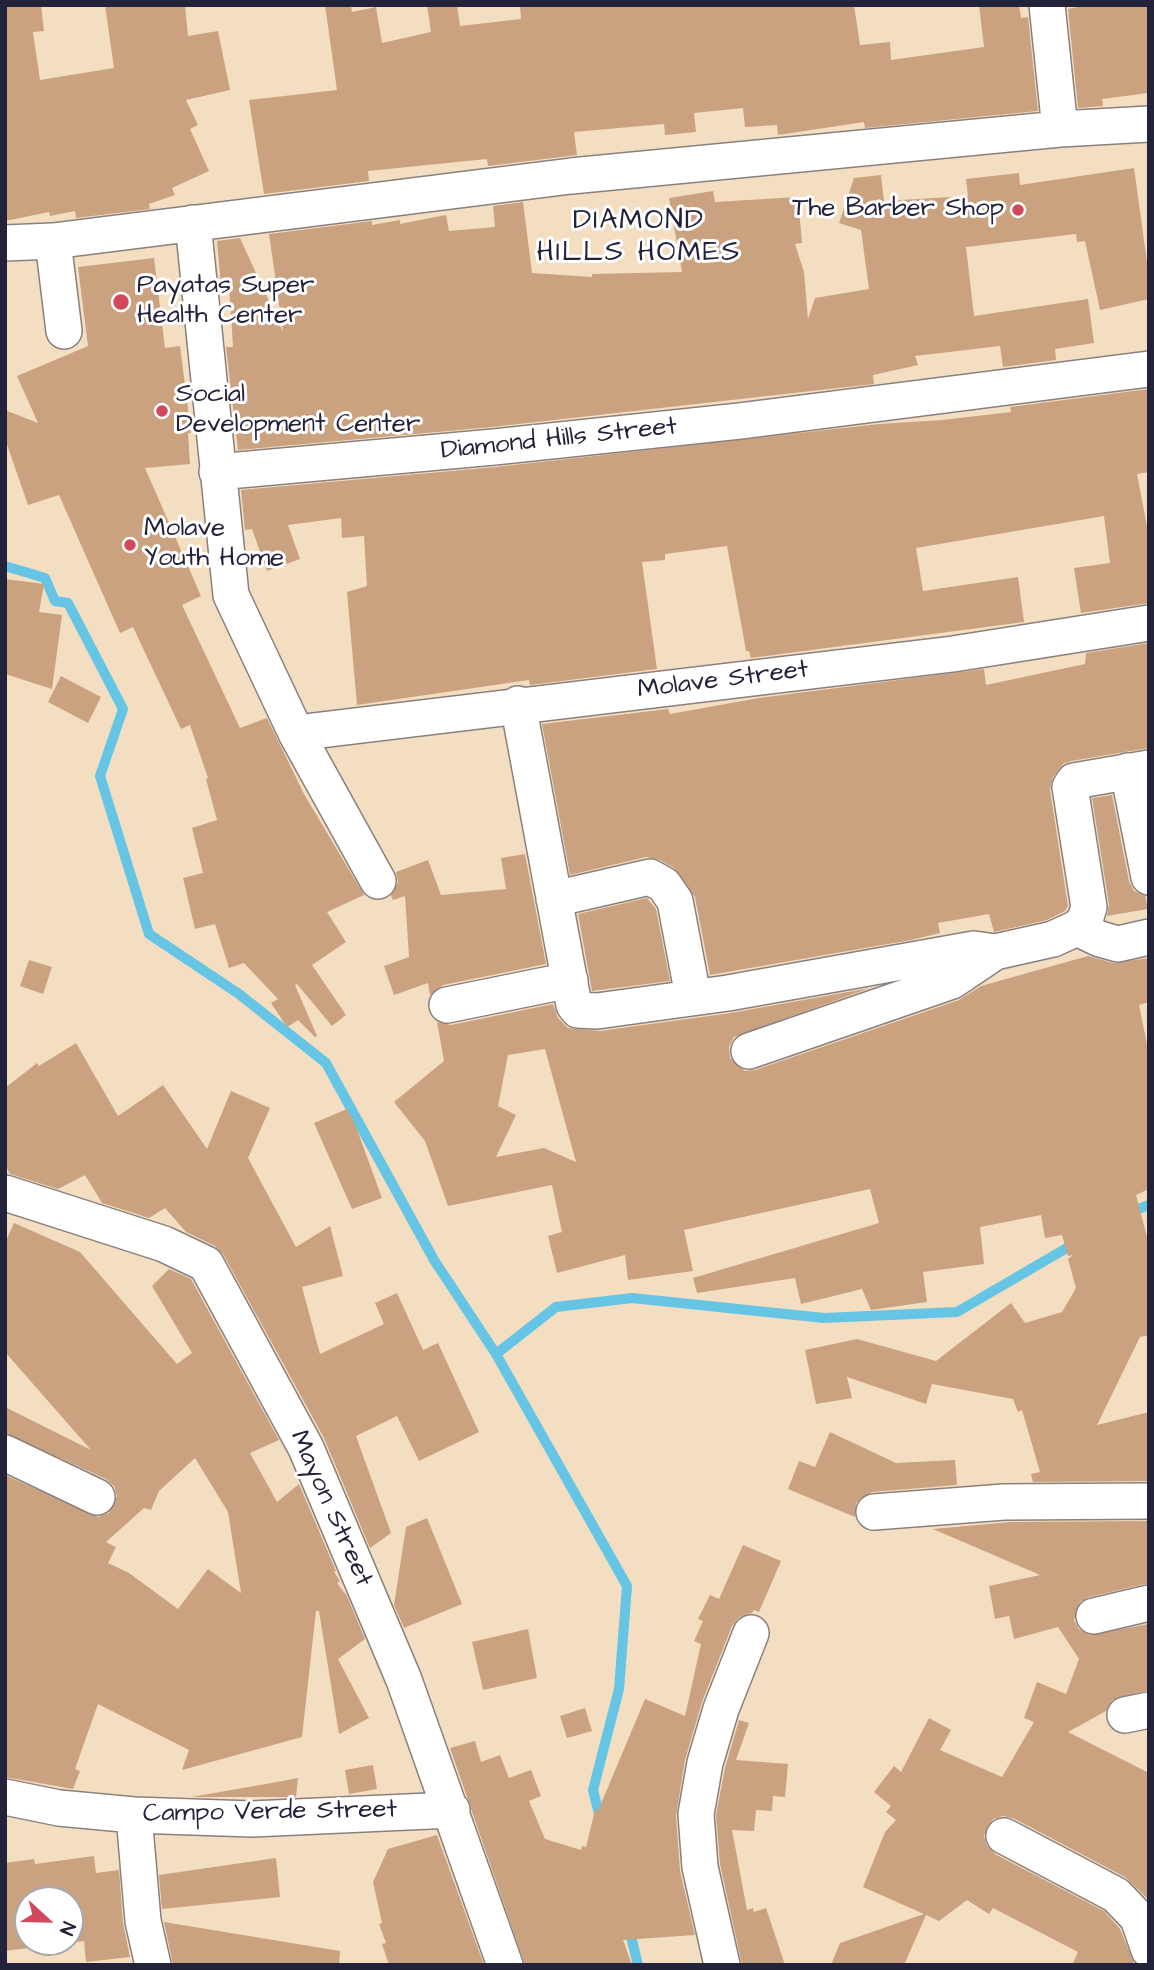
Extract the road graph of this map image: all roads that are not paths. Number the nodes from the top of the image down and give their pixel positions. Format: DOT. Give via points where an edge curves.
graph roads {
  1 [pos="1047,5"];
  2 [pos="1149,124"];
  3 [pos="1060,129"];
  4 [pos="193,223"];
  5 [pos="53,241"];
  6 [pos="5,243"];
  7 [pos="64,331"];
  8 [pos="1149,369"];
  9 [pos="217,472"];
  10 [pos="1149,623"];
  11 [pos="518,705"];
  12 [pos="296,733"];
  13 [pos="1139,769"];
  14 [pos="1149,877"];
  15 [pos="377,881"];
  16 [pos="554,899"];
  17 [pos="1083,918"];
  18 [pos="1149,937"];
  19 [pos="995,952"];
  20 [pos="570,980"];
  21 [pos="693,996"];
  22 [pos="447,1005"];
  23 [pos="749,1051"];
  24 [pos="5,1193"];
  25 [pos="5,1452"];
  26 [pos="97,1497"];
  27 [pos="1149,1501"];
  28 [pos="874,1512"];
  29 [pos="1149,1603"];
  30 [pos="1094,1616"];
  31 [pos="751,1633"];
  32 [pos="5,1797"];
  33 [pos="452,1810"];
  34 [pos="134,1815"];
  35 [pos="1003,1836"];
  36 [pos="1145,1928"];
  37 [pos="153,1965"];
  38 [pos="505,1965"];
  39 [pos="722,1965"];
  1 -- 3 [label="street"];
  2 -- 3 [label="street"];
  3 -- 4 [label="street" via="571,176"];
  4 -- 5 [label="street"];
  4 -- 9 [label="street"];
  5 -- 6 [label="street"];
  5 -- 7 [label="street"];
  8 -- 9 [label="street, Diamond Hills Street" via="740,421"];
  9 -- 12 [label="street" via="231,595"];
  10 -- 11 [label="street, Molave Street" via="953,654"];
  11 -- 12 [label="street, Molave Street"];
  11 -- 16 [label="street"];
  12 -- 15 [label="street"];
  13 -- 14 [label="street"];
  13 -- 17 [label="street" via="1073,781 1070,787"];
  16 -- 20 [label="street"];
  16 -- 21 [label="street" via="650,877 664,885 675,901"];
  17 -- 18 [label="street" via="1118,944"];
  17 -- 19 [label="street" via="1053,939"];
  19 -- 21 [label="street" via="974,949"];
  19 -- 23 [label="street" via="952,981"];
  20 -- 21 [label="street" via="578,1010"];
  20 -- 22 [label="street"];
  24 -- 33 [label="street, Mayon Street" via="164,1244 206,1264 306,1448 404,1680"];
  25 -- 26 [label="street"];
  27 -- 28 [label="street" via="1004,1502"];
  29 -- 30 [label="street"];
  31 -- 39 [label="street" via="720,1709 696,1814 700,1867"];
  32 -- 34 [label="street, Campo Verde Street"];
  33 -- 34 [label="street, Campo Verde Street" via="252,1819"];
  33 -- 38 [label="street, Mayon Street"];
  34 -- 37 [label="street" via="143,1921"];
  35 -- 36 [label="street" via="1107,1888"];
}
